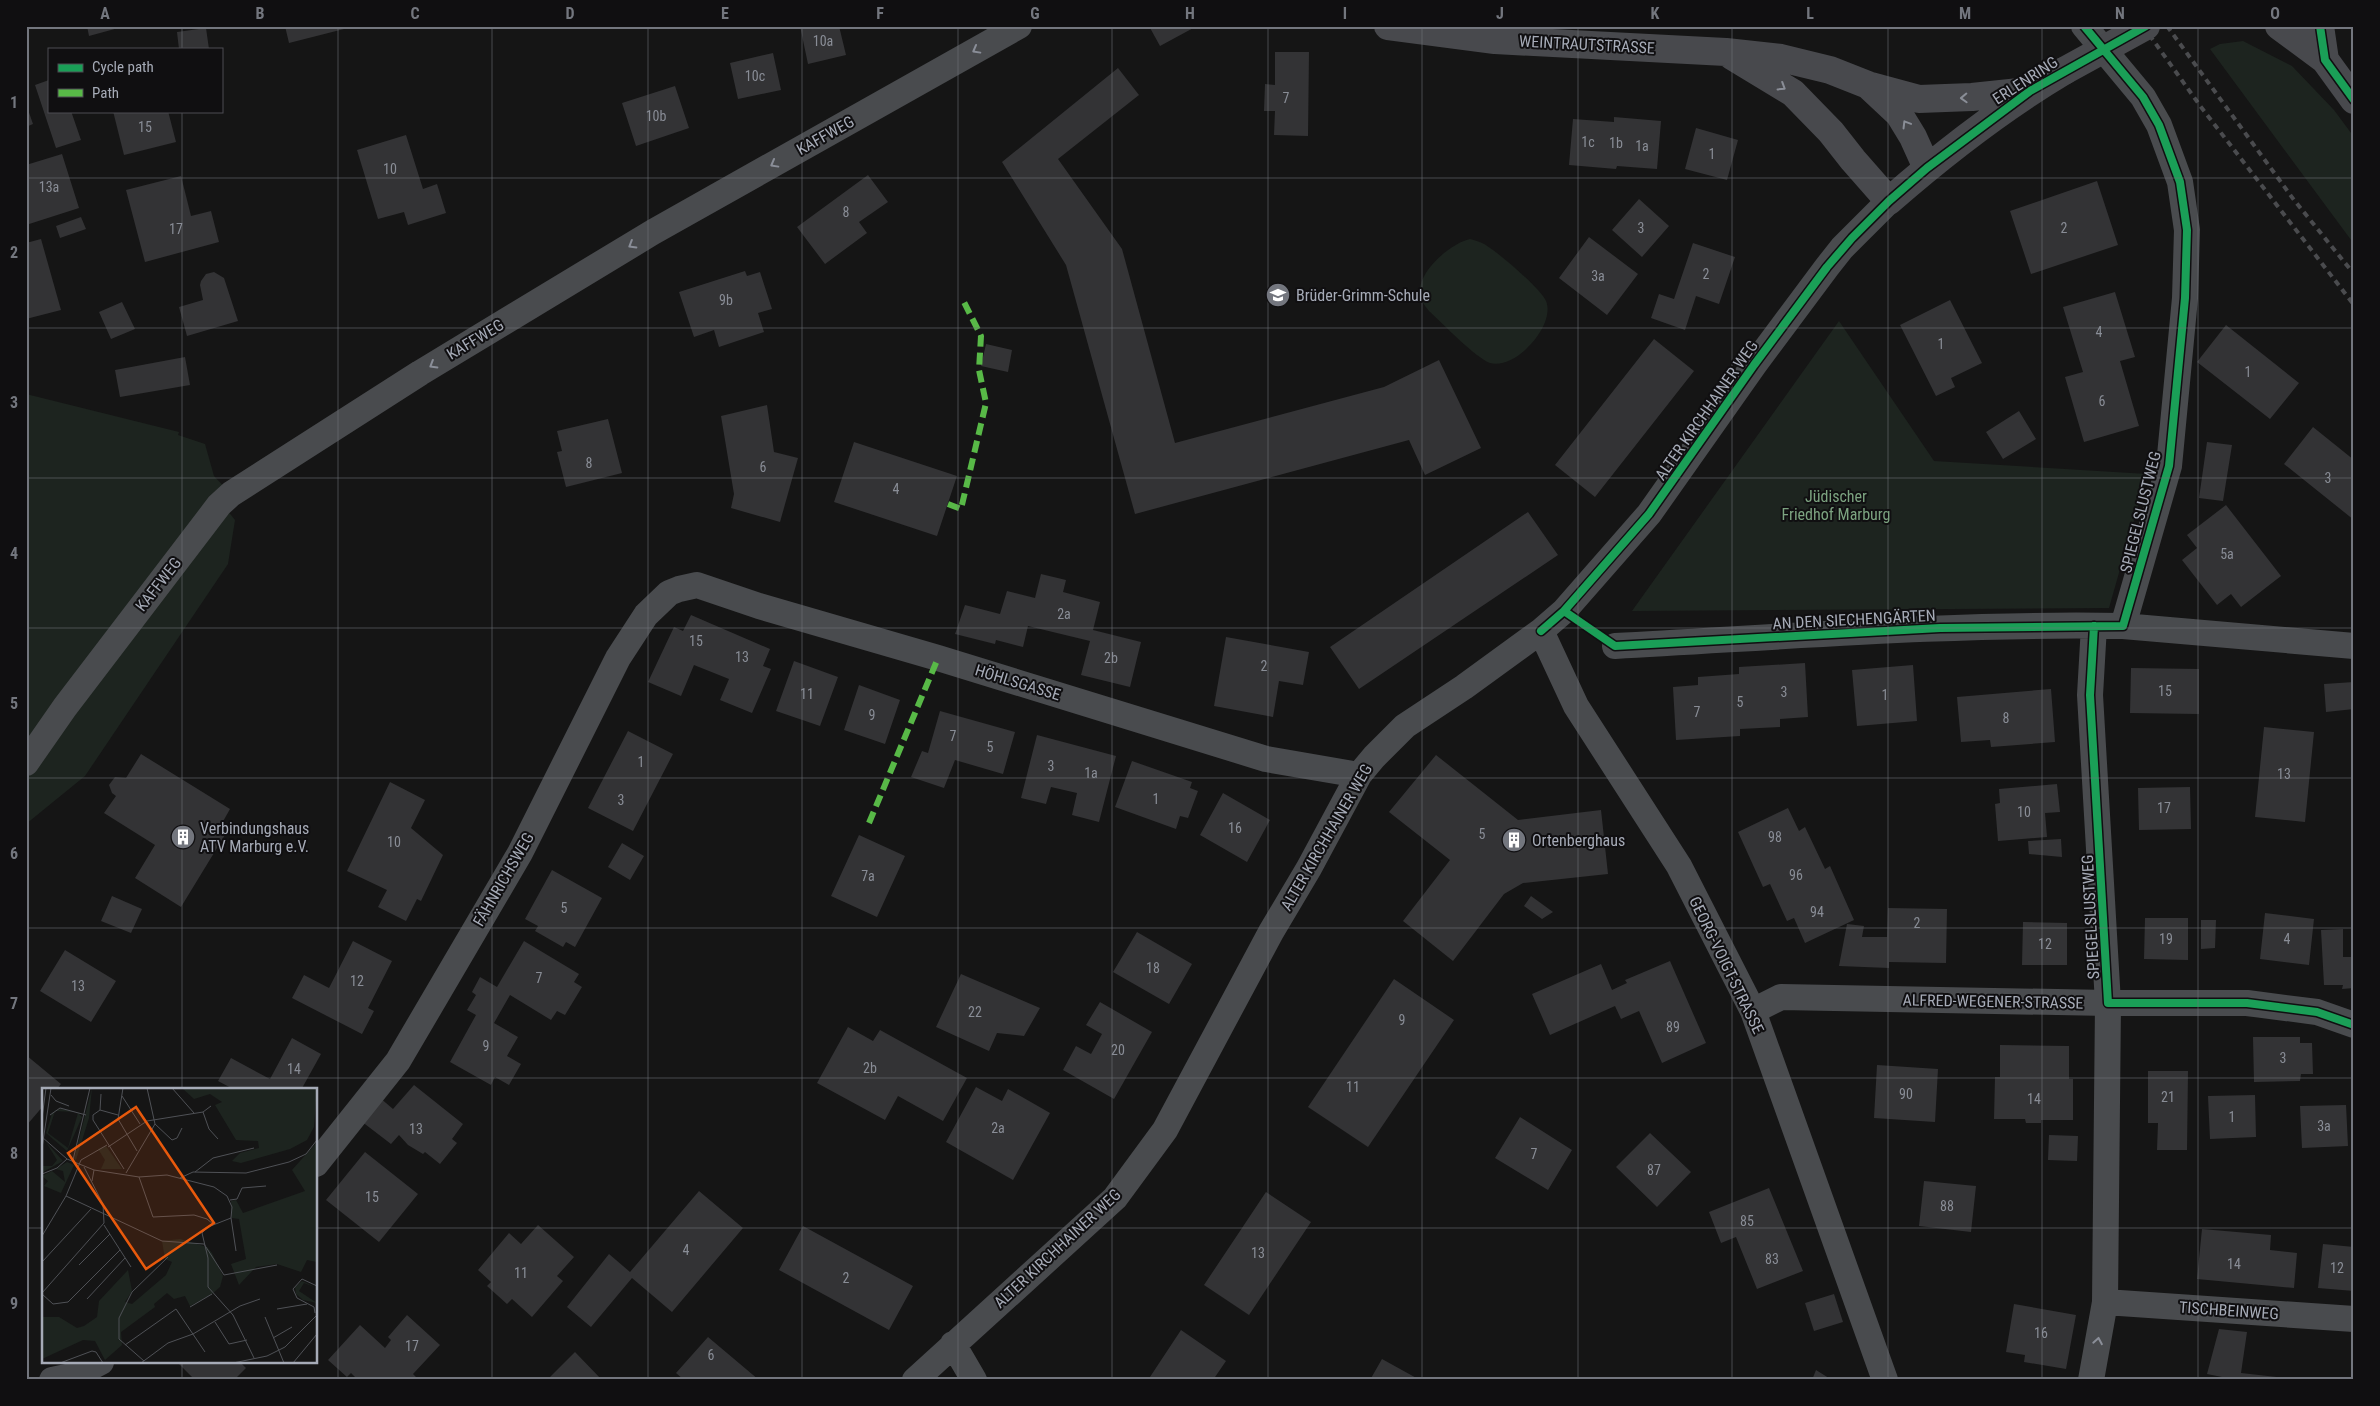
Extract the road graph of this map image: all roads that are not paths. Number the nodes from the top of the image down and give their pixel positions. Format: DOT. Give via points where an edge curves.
graph roads {
  1 [pos="1018,26"];
  2 [pos="1388,26"];
  3 [pos="2084,26"];
  4 [pos="2146,26"];
  5 [pos="2280,26"];
  6 [pos="2320,26"];
  7 [pos="1726,52"];
  8 [pos="2325,60"];
  9 [pos="1868,85"];
  10 [pos="2030,91"];
  11 [pos="2354,100"];
  12 [pos="1927,168"];
  13 [pos="1889,201"];
  14 [pos="679,589"];
  15 [pos="2094,626"];
  16 [pos="2123,626"];
  17 [pos="1541,631"];
  18 [pos="1615,646"];
  19 [pos="2354,646"];
  20 [pos="26,763"];
  21 [pos="1359,775"];
  22 [pos="2108,1003"];
  23 [pos="1752,1010"];
  24 [pos="2354,1025"];
  25 [pos="318,1161"];
  26 [pos="2105,1302"];
  27 [pos="2354,1318"];
  28 [pos="953,1344"];
  29 [pos="97,1364"];
  30 [pos="52,1380"];
  31 [pos="915,1380"];
  32 [pos="974,1380"];
  33 [pos="1885,1380"];
  34 [pos="2091,1380"];
  1 -- 20 [label="street, KAFFWEG, one-way" via="653,232 420,373 231,494 141,606"];
  2 -- 7 [label="main road, WEINTRAUTSTRASSE" via="1495,40"];
  3 -- 16 [label="street, SPIEGELSLUSTWEG" via="2142,97 2159,125 2180,182 2187,230 2185,298 2169,466"];
  4 -- 10 [label="main road, ERLENRING, bridge"];
  5 -- 8 [label="main road"];
  6 -- 8 [label="main road"];
  7 -- 9 [label="main road, WEINTRAUTSTRASSE" via="1781,58 1830,70"];
  7 -- 13 [label="main road, WEINTRAUTSTRASSE, one-way" via="1793,94 1831,132"];
  8 -- 11 [label="main road"];
  10 -- 9 [label="main road, one-way" via="1972,98 1919,99"];
  12 -- 9 [label="main road, WEINTRAUTSTRASSE, one-way" via="1899,114"];
  10 -- 12 [label="main road, ERLENRING"];
  12 -- 13 [label="main road, ERLENRING"];
  13 -- 17 [label="street, ALTER KIRCHHAINER WEG" via="1826,267 1650,514 1564,611"];
  14 -- 21 [label="street, HÖHLSGASSE" via="697,585 1266,759"];
  14 -- 25 [label="street, FÄHNRICHSWEG" via="669,593 646,615 618,658 520,852 398,1061"];
  15 -- 16 [label="street"];
  15 -- 18 [label="street, AN DEN SIECHENGÄRTEN" via="1940,628"];
  15 -- 22 [label="street, SPIEGELSLUSTWEG" via="2090,696"];
  16 -- 19 [label="street"];
  17 -- 21 [label="street, ALTER KIRCHHAINER WEG" via="1405,726"];
  17 -- 23 [label="street, GEORG-VOIGT-STRASSE" via="1576,706 1679,866"];
  21 -- 28 [label="street, ALTER KIRCHHAINER WEG" via="1165,1130 1115,1198"];
  22 -- 23 [label="street, ALFRED-WEGENER-STRASSE" via="1780,997"];
  22 -- 24 [label="street, ALFRED-WEGENER-STRASSE" via="2247,1002 2317,1012"];
  22 -- 26 [label="street, SPIEGELSLUSTWEG"];
  23 -- 33 [label="street, GEORG-VOIGT-STRASSE"];
  26 -- 27 [label="street, TISCHBEINWEG"];
  34 -- 26 [label="street, SPIEGELSLUSTWEG, one-way"];
  28 -- 31 [label="street, ALTER KIRCHHAINER WEG"];
  28 -- 32 [label="street"];
  29 -- 30 [label="street" via="76,1375"];
}
